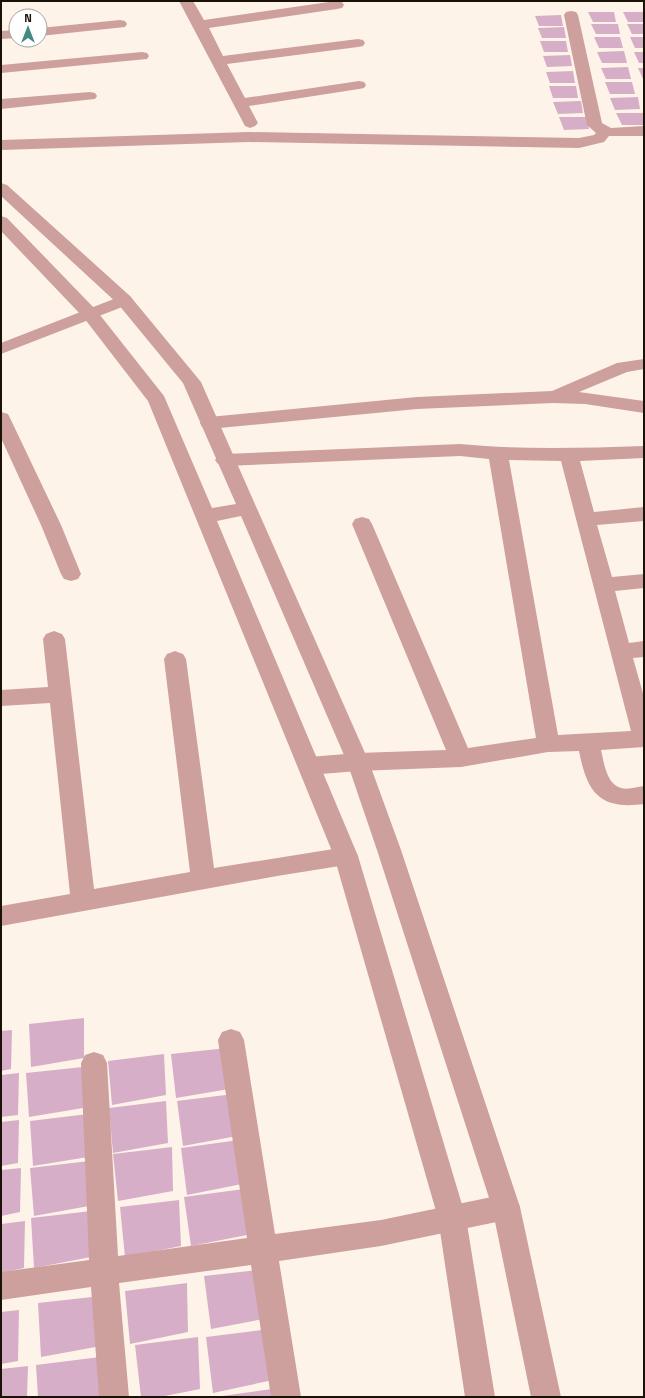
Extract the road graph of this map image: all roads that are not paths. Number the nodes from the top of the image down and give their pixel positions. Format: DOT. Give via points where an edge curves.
graph roads {
  1 [pos="186,1"];
  2 [pos="337,5"];
  3 [pos="571,15"];
  4 [pos="120,24"];
  5 [pos="200,25"];
  6 [pos="48,31"];
  7 [pos="358,43"];
  8 [pos="142,56"];
  9 [pos="219,61"];
  10 [pos="1,69"];
  11 [pos="359,85"];
  12 [pos="90,96"];
  13 [pos="1,104"];
  14 [pos="241,104"];
  15 [pos="250,123"];
  16 [pos="644,131"];
  17 [pos="605,132"];
  18 [pos="1,145"];
  19 [pos="1,188"];
  20 [pos="4,228"];
  21 [pos="124,300"];
  22 [pos="90,314"];
  23 [pos="1,349"];
  24 [pos="644,364"];
  25 [pos="553,397"];
  26 [pos="644,407"];
  27 [pos="1,418"];
  28 [pos="209,422"];
  29 [pos="644,452"];
  30 [pos="498,454"];
  31 [pos="569,455"];
  32 [pos="225,460"];
  33 [pos="246,509"];
  34 [pos="644,514"];
  35 [pos="206,516"];
  36 [pos="586,519"];
  37 [pos="362,524"];
  38 [pos="70,574"];
  39 [pos="644,581"];
  40 [pos="604,585"];
  41 [pos="54,639"];
  42 [pos="644,649"];
  43 [pos="621,652"];
  44 [pos="175,659"];
  45 [pos="60,694"];
  46 [pos="1,698"];
  47 [pos="644,739"];
  48 [pos="588,742"];
  49 [pos="548,744"];
  50 [pos="461,758"];
  51 [pos="358,762"];
  52 [pos="309,766"];
  53 [pos="644,795"];
  54 [pos="346,856"];
  55 [pos="204,879"];
  56 [pos="83,900"];
  57 [pos="1,916"];
  58 [pos="231,1040"];
  59 [pos="94,1063"];
  60 [pos="506,1207"];
  61 [pos="452,1218"];
  62 [pos="264,1250"];
  63 [pos="104,1272"];
  64 [pos="1,1286"];
  65 [pos="114,1397"];
  66 [pos="286,1397"];
  67 [pos="480,1397"];
  68 [pos="546,1397"];
  1 -- 5 [label="street"];
  2 -- 5 [label="street"];
  3 -- 17 [label="street" via="595,124"];
  4 -- 6 [label="street"];
  5 -- 9 [label="street"];
  7 -- 9 [label="street"];
  8 -- 10 [label="street"];
  9 -- 14 [label="street"];
  11 -- 14 [label="street"];
  12 -- 13 [label="street"];
  14 -- 15 [label="street"];
  16 -- 17 [label="street"];
  17 -- 18 [label="street" via="599,139 579,143 249,137"];
  19 -- 21 [label="street"];
  20 -- 22 [label="street"];
  21 -- 22 [label="street"];
  21 -- 28 [label="street" via="192,382"];
  22 -- 23 [label="street"];
  22 -- 35 [label="street" via="157,400"];
  24 -- 25 [label="street" via="623,367"];
  25 -- 26 [label="street" via="585,398"];
  25 -- 28 [label="street" via="410,404"];
  27 -- 38 [label="street" via="51,525"];
  28 -- 32 [label="street"];
  29 -- 31 [label="street"];
  30 -- 31 [label="street"];
  30 -- 32 [label="street" via="460,450"];
  30 -- 49 [label="street"];
  31 -- 36 [label="street"];
  32 -- 33 [label="street"];
  33 -- 35 [label="street"];
  33 -- 51 [label="street"];
  34 -- 36 [label="street"];
  35 -- 52 [label="street"];
  36 -- 40 [label="street"];
  37 -- 50 [label="street"];
  39 -- 40 [label="street"];
  40 -- 43 [label="street"];
  41 -- 45 [label="street"];
  42 -- 43 [label="street"];
  43 -- 47 [label="street"];
  44 -- 55 [label="street"];
  45 -- 46 [label="street"];
  45 -- 56 [label="street"];
  47 -- 48 [label="street"];
  48 -- 49 [label="street"];
  48 -- 53 [label="street" via="596,779 602,786 610,793 622,797"];
  49 -- 50 [label="street"];
  50 -- 51 [label="street"];
  51 -- 52 [label="street"];
  51 -- 60 [label="street"];
  52 -- 54 [label="street"];
  54 -- 55 [label="street"];
  54 -- 61 [label="street"];
  55 -- 56 [label="street"];
  56 -- 57 [label="street"];
  58 -- 62 [label="street"];
  59 -- 63 [label="street"];
  60 -- 61 [label="street"];
  60 -- 68 [label="street"];
  61 -- 62 [label="street" via="381,1233"];
  61 -- 67 [label="street"];
  62 -- 63 [label="street"];
  62 -- 66 [label="street"];
  63 -- 64 [label="street"];
  63 -- 65 [label="street"];
}
